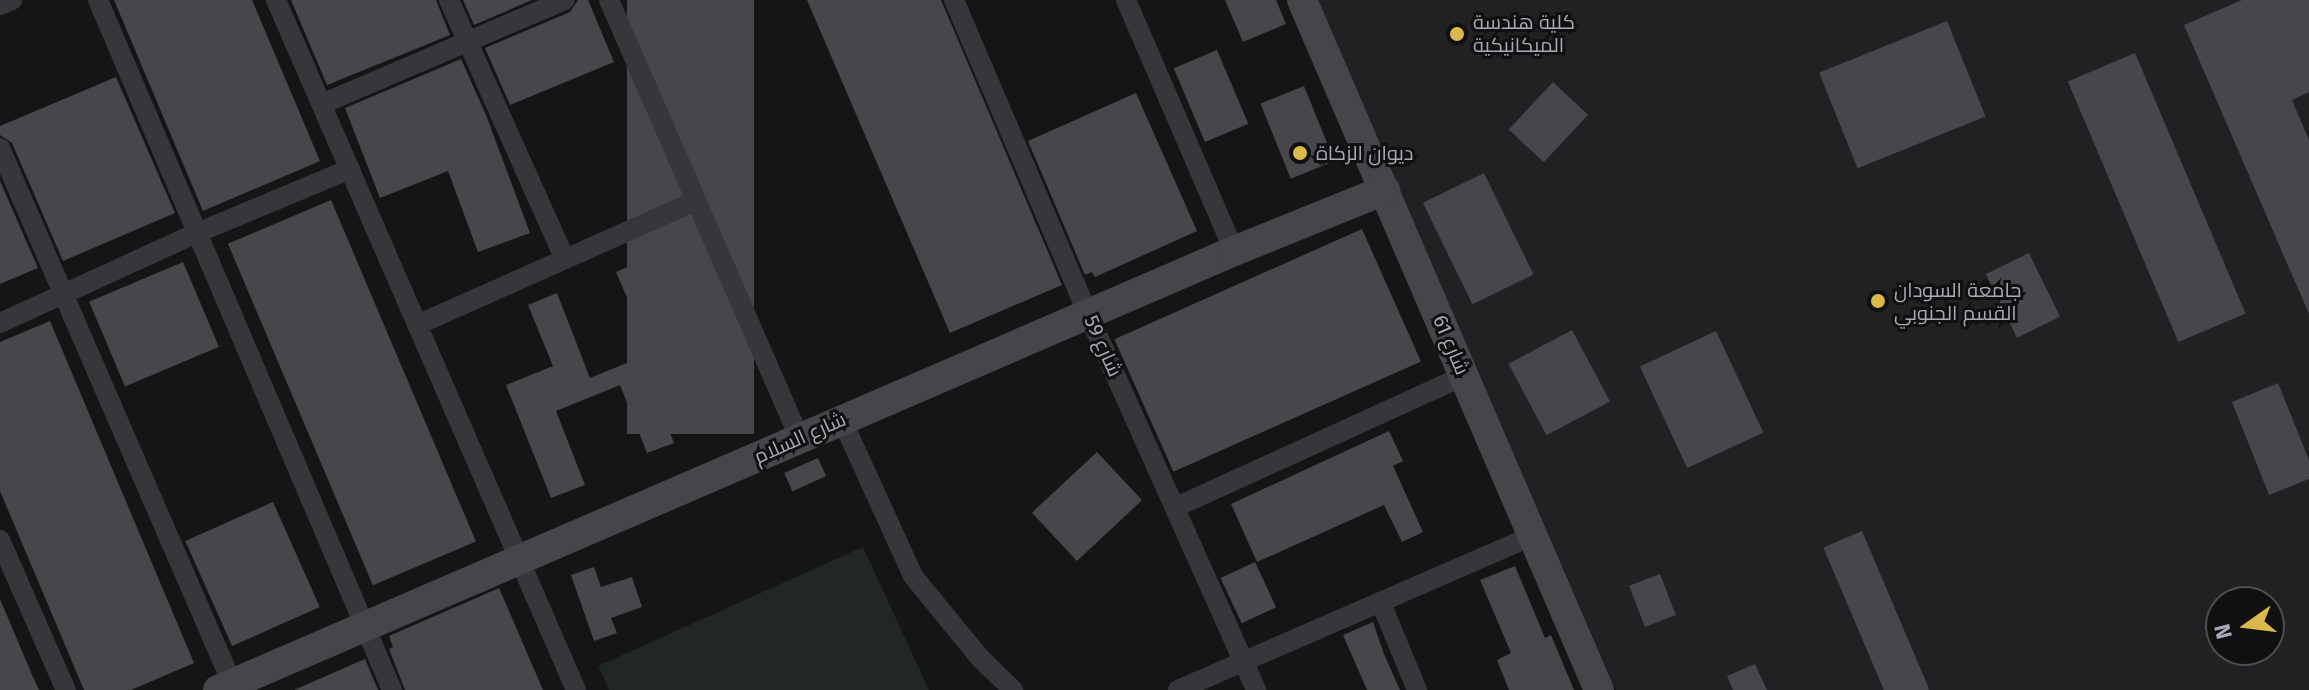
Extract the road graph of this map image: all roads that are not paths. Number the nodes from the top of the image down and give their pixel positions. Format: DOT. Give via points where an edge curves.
graph roads {
  1 [pos="12,0"];
  2 [pos="98,0"];
  3 [pos="276,0"];
  4 [pos="449,0"];
  5 [pos="565,0"];
  6 [pos="609,0"];
  7 [pos="954,0"];
  8 [pos="1126,0"];
  9 [pos="1302,0"];
  10 [pos="0,5"];
  11 [pos="467,42"];
  12 [pos="322,104"];
  13 [pos="0,148"];
  14 [pos="350,169"];
  15 [pos="1385,190"];
  16 [pos="695,201"];
  17 [pos="197,233"];
  18 [pos="1234,251"];
  19 [pos="564,257"];
  20 [pos="62,296"];
  21 [pos="1088,314"];
  22 [pos="0,323"];
  23 [pos="417,325"];
  24 [pos="1464,376"];
  25 [pos="842,420"];
  26 [pos="799,438"];
  27 [pos="1176,507"];
  28 [pos="1534,535"];
  29 [pos="0,540"];
  30 [pos="520,560"];
  31 [pos="1381,603"];
  32 [pos="363,627"];
  33 [pos="1243,660"];
  34 [pos="228,688"];
  35 [pos="66,690"];
  36 [pos="392,690"];
  37 [pos="576,690"];
  38 [pos="1013,690"];
  39 [pos="1178,690"];
  40 [pos="1256,690"];
  41 [pos="1417,690"];
  42 [pos="1599,690"];
  1 -- 10 [label="street"];
  2 -- 17 [label="street"];
  3 -- 12 [label="street"];
  4 -- 11 [label="street"];
  5 -- 11 [label="street"];
  6 -- 16 [label="street"];
  7 -- 21 [label="street, شارع 59"];
  8 -- 18 [label="street"];
  9 -- 15 [label="street, شارع 61"];
  11 -- 12 [label="street"];
  11 -- 19 [label="street"];
  12 -- 14 [label="street"];
  13 -- 20 [label="street"];
  14 -- 17 [label="street"];
  14 -- 23 [label="street"];
  15 -- 18 [label="street, شارع السلام"];
  15 -- 24 [label="street, شارع 61"];
  16 -- 19 [label="street"];
  16 -- 26 [label="street"];
  17 -- 20 [label="street"];
  17 -- 32 [label="street"];
  18 -- 21 [label="street, شارع السلام"];
  19 -- 23 [label="street"];
  20 -- 22 [label="street"];
  20 -- 34 [label="street"];
  21 -- 25 [label="street, شارع السلام"];
  21 -- 27 [label="street, شارع 59"];
  23 -- 30 [label="street"];
  24 -- 27 [label="street"];
  24 -- 28 [label="street, شارع 61"];
  25 -- 26 [label="street, شارع السلام"];
  25 -- 38 [label="street" via="913,576"];
  26 -- 30 [label="street, شارع السلام"];
  27 -- 33 [label="street, شارع 59"];
  28 -- 31 [label="street"];
  28 -- 42 [label="street, شارع 61"];
  29 -- 35 [label="street"];
  30 -- 32 [label="street, شارع السلام"];
  30 -- 37 [label="street"];
  31 -- 33 [label="street"];
  31 -- 41 [label="street"];
  32 -- 34 [label="street, شارع السلام"];
  32 -- 36 [label="street"];
  33 -- 39 [label="street"];
  33 -- 40 [label="street, شارع 59"];
}
